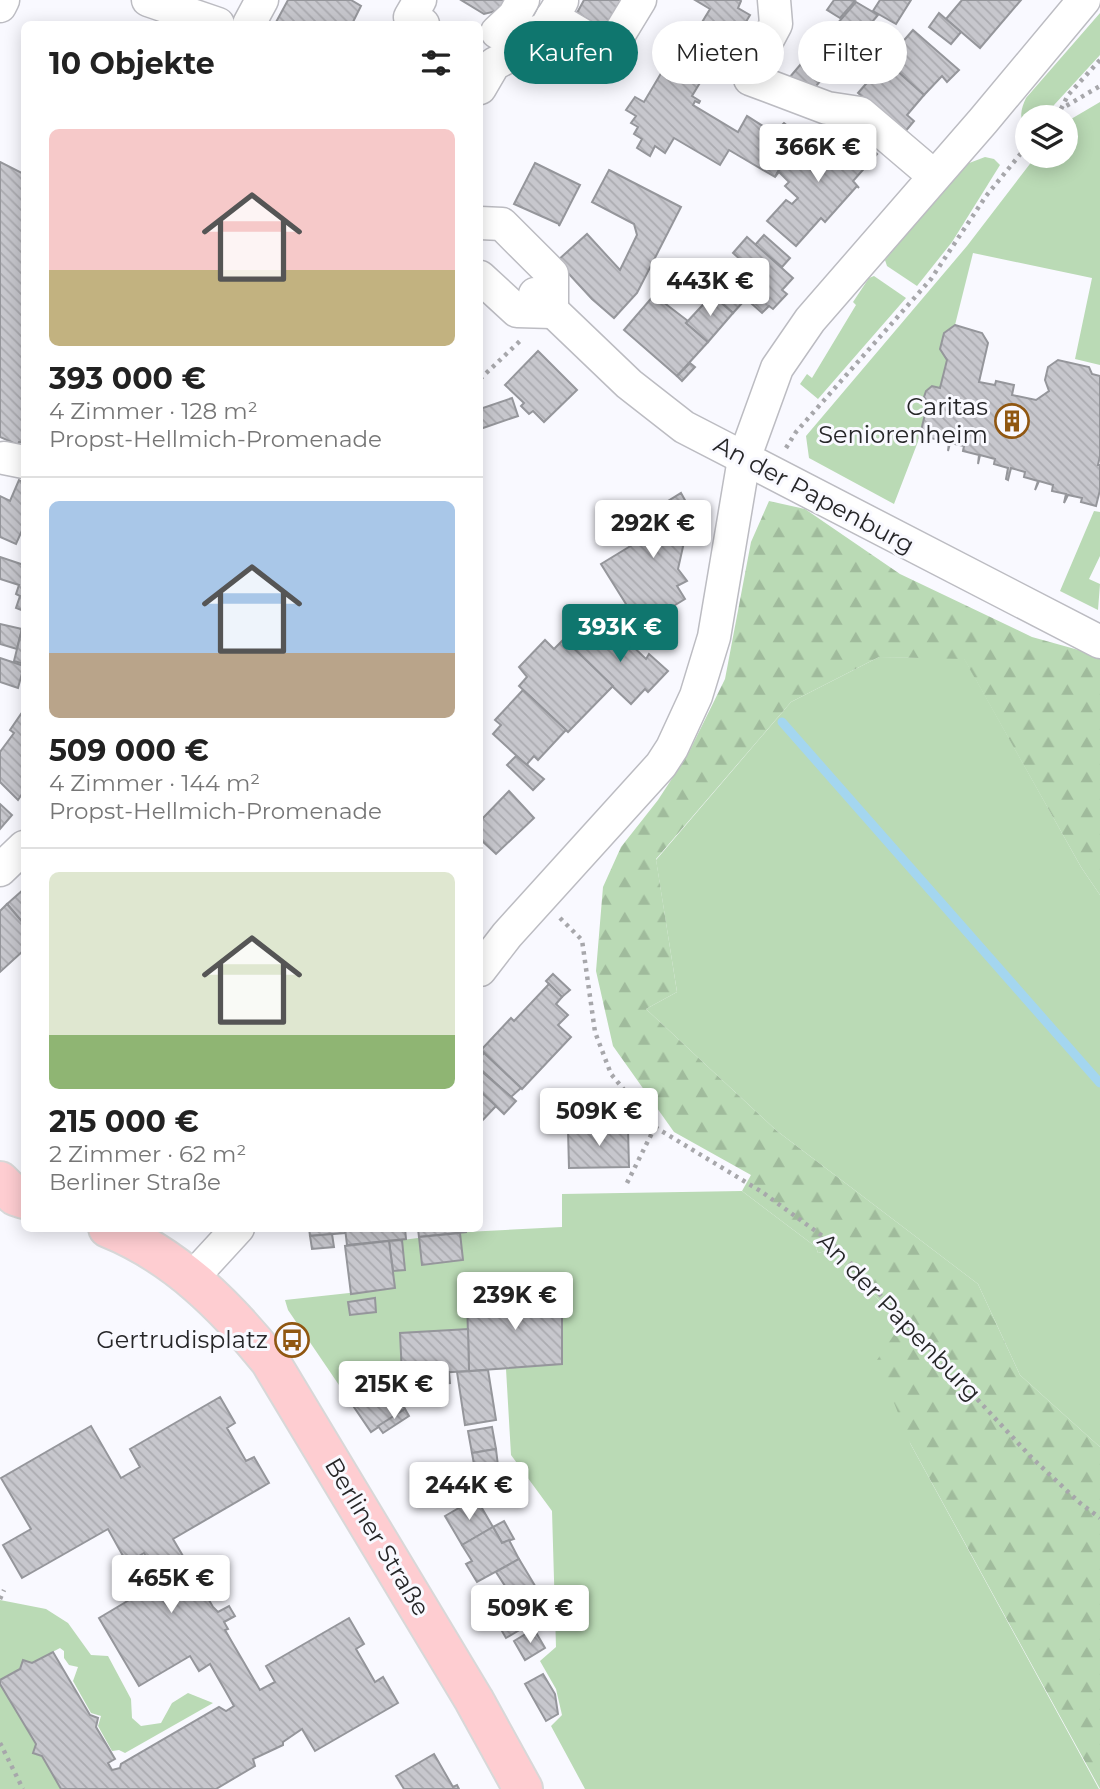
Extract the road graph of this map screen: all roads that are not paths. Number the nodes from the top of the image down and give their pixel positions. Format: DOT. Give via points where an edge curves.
graph roads {
  1 [pos="3,0"];
  2 [pos="148,0"];
  3 [pos="262,0"];
  4 [pos="420,0"];
  5 [pos="523,0"];
  6 [pos="640,0"];
  7 [pos="775,0"];
  8 [pos="1084,0"];
  9 [pos="0,6"];
  10 [pos="557,8"];
  11 [pos="209,21"];
  12 [pos="251,21"];
  13 [pos="417,21"];
  14 [pos="494,55"];
  15 [pos="934,176"];
  16 [pos="483,223"];
  17 [pos="483,280"];
  18 [pos="543,303"];
  19 [pos="757,465"];
  20 [pos="1100,642"];
  21 [pos="21,850"];
  22 [pos="0,870"];
  23 [pos="483,966"];
  24 [pos="118,1232"];
  25 [pos="234,1232"];
  26 [pos="192,1278"];
  27 [pos="523,1789"];
  1 -- 9 [label="street"];
  2 -- 11 [label="street"];
  3 -- 12 [label="street"];
  4 -- 13 [label="street" via="410,17"];
  5 -- 14 [label="street"];
  6 -- 10 [label="street" via="609,51"];
  7 -- 15 [label="street" via="776,24 750,79 827,107 860,113"];
  8 -- 15 [label="street"];
  10 -- 14 [label="street" via="545,29"];
  15 -- 19 [label="street" via="810,320 777,368"];
  16 -- 18 [label="street" via="502,224 552,274"];
  17 -- 18 [label="street" via="517,311"];
  18 -- 19 [label="street, An der Papenburg" via="629,384 684,427"];
  19 -- 20 [label="street, An der Papenburg"];
  19 -- 23 [label="street" via="727,567 714,637 677,738 661,765"];
  21 -- 22 [label="street"];
  24 -- 26 [label="main road, Berliner Straße"];
  25 -- 26 [label="street"];
  26 -- 27 [label="main road, Berliner Straße" via="240,1323 270,1361"];
}
